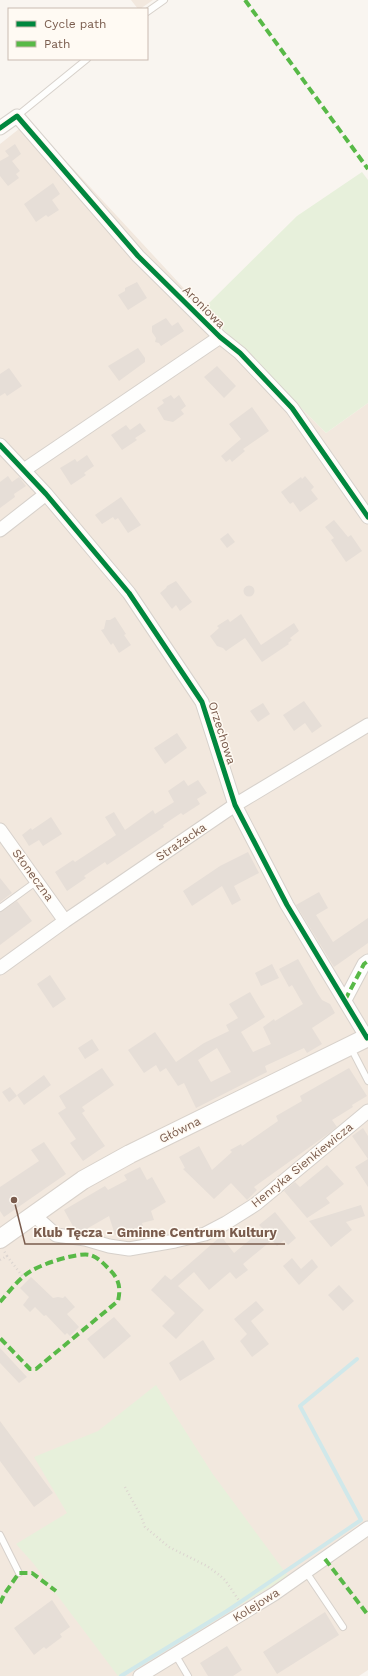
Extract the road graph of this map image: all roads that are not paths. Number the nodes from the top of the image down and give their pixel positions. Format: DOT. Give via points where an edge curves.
graph roads {
  1 [pos="164,0"];
  2 [pos="148,11"];
  3 [pos="86,60"];
  4 [pos="17,116"];
  5 [pos="0,128"];
  6 [pos="220,337"];
  7 [pos="0,445"];
  8 [pos="24,470"];
  9 [pos="46,494"];
  10 [pos="368,517"];
  11 [pos="0,530"];
  12 [pos="368,726"];
  13 [pos="235,805"];
  14 [pos="0,830"];
  15 [pos="37,881"];
  16 [pos="0,908"];
  17 [pos="65,921"];
  18 [pos="368,960"];
  19 [pos="0,968"];
  20 [pos="345,1000"];
  21 [pos="367,1037"];
  22 [pos="350,1046"];
  23 [pos="368,1080"];
  24 [pos="368,1111"];
  25 [pos="34,1214"];
  26 [pos="0,1239"];
  27 [pos="368,1528"];
  28 [pos="0,1535"];
  29 [pos="306,1572"];
  30 [pos="19,1573"];
  31 [pos="343,1627"];
  32 [pos="175,1654"];
  33 [pos="140,1676"];
  34 [pos="188,1676"];
  1 -- 2 [label="lane"];
  3 -- 4 [label="lane"];
  4 -- 5 [label="street"];
  4 -- 6 [label="street, Aroniowa" via="138,256"];
  6 -- 8 [label="street"];
  6 -- 10 [label="street, Aroniowa" via="240,353 292,408"];
  7 -- 8 [label="street, Orzechowa"];
  8 -- 9 [label="street, Orzechowa"];
  9 -- 11 [label="street"];
  9 -- 13 [label="street, Orzechowa" via="130,594 202,702"];
  12 -- 13 [label="street, Strażacka"];
  13 -- 17 [label="street, Strażacka"];
  13 -- 20 [label="street, Orzechowa" via="287,905"];
  14 -- 15 [label="street, Słoneczna"];
  15 -- 16 [label="lane"];
  15 -- 17 [label="street, Słoneczna"];
  17 -- 19 [label="street, Strażacka"];
  18 -- 20 [label="street"];
  20 -- 21 [label="street, Orzechowa"];
  21 -- 22 [label="street, Główna"];
  22 -- 23 [label="lane"];
  22 -- 25 [label="street, Główna" via="130,1154 83,1180"];
  24 -- 25 [label="street, Henryka Sienkiewicza" via="256,1204 204,1234 129,1249 56,1235"];
  25 -- 26 [label="street, Główna"];
  27 -- 29 [label="street, Kolejowa"];
  28 -- 30 [label="lane"];
  29 -- 31 [label="lane"];
  29 -- 32 [label="street, Kolejowa"];
  32 -- 33 [label="street, Kolejowa"];
  32 -- 34 [label="lane"];
}
